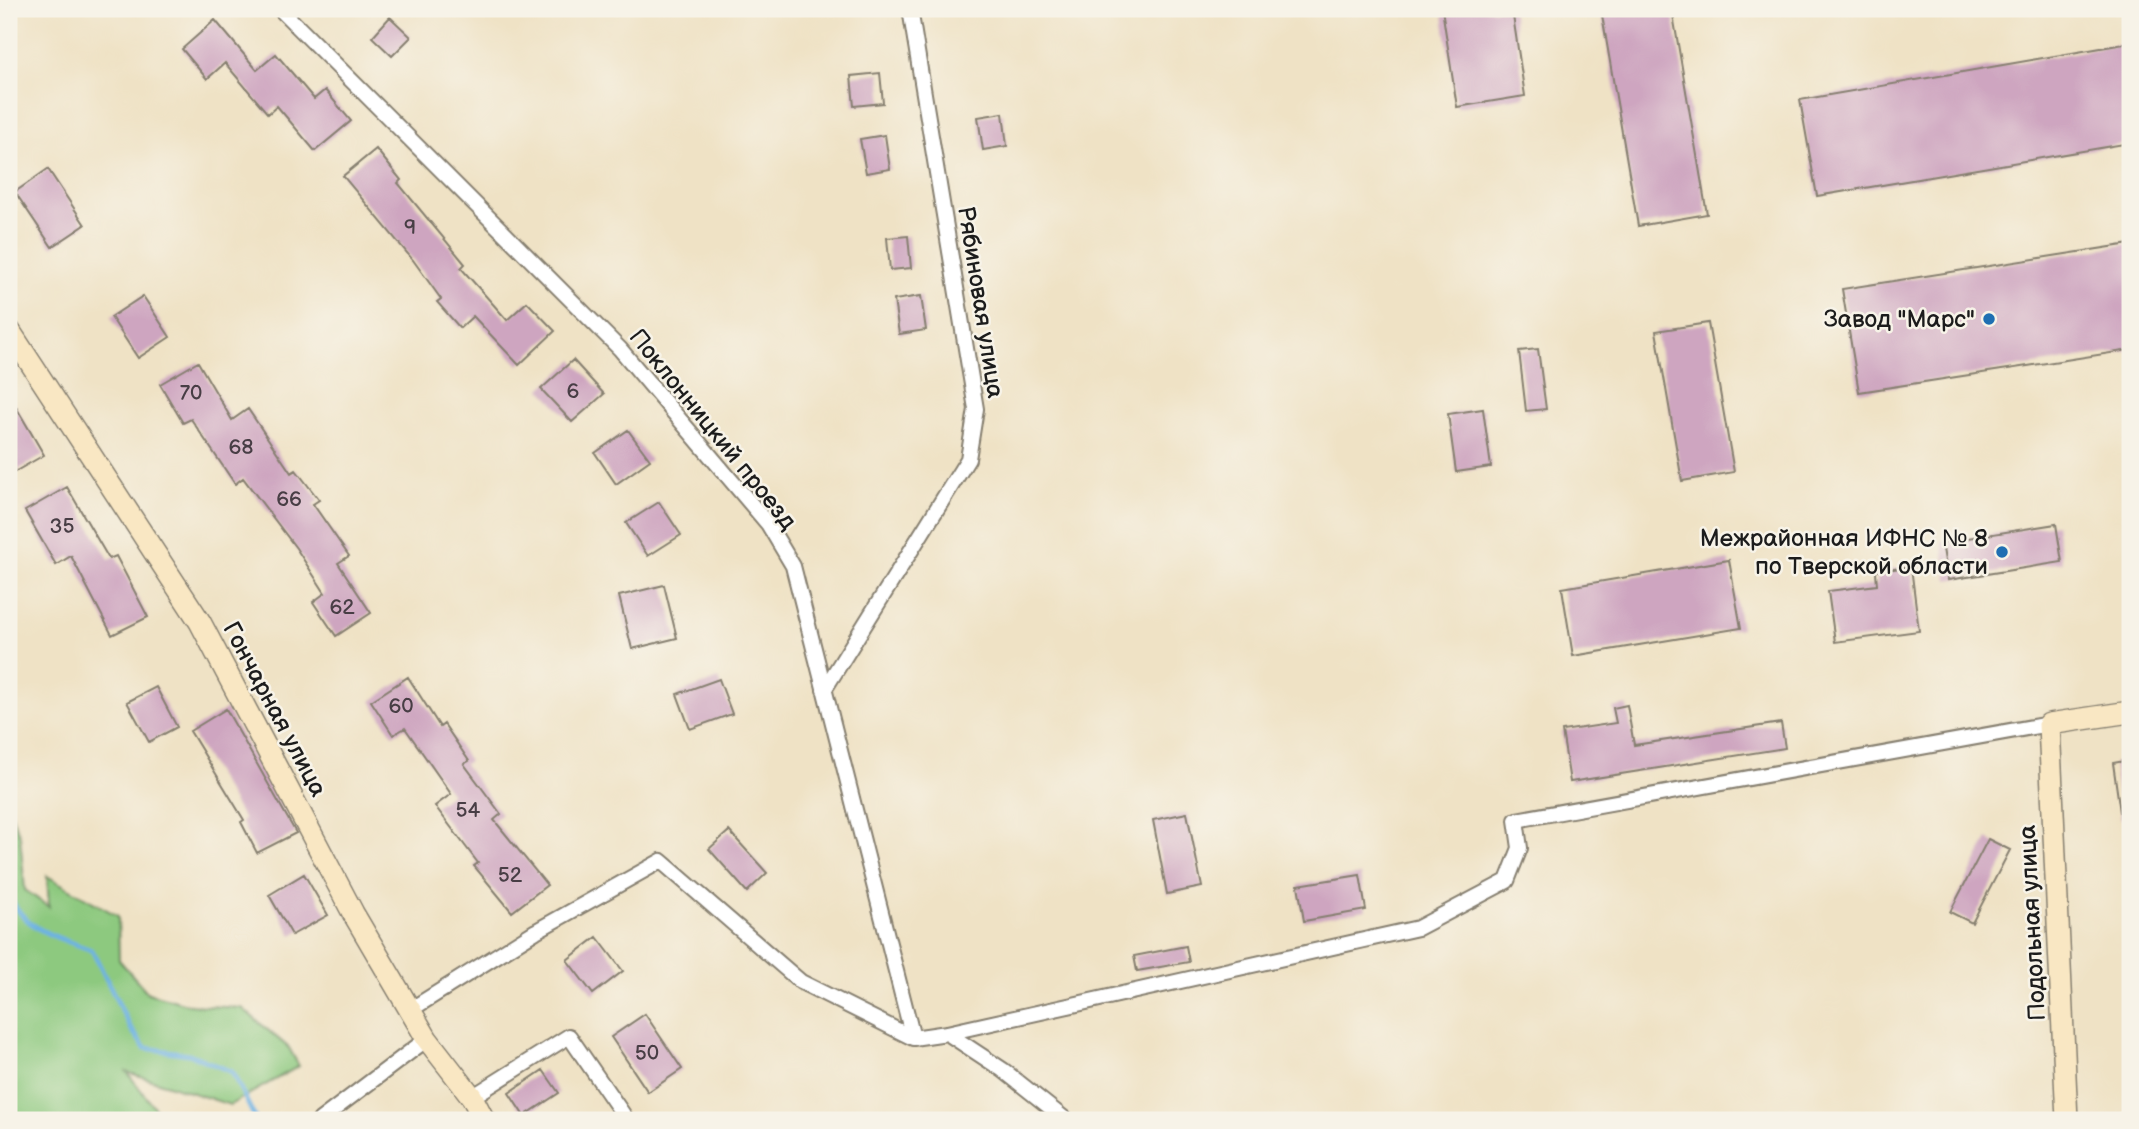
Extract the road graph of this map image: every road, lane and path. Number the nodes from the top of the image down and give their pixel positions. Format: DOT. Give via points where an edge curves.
graph roads {
  1 [pos="280,9"];
  2 [pos="910,9"];
  3 [pos="9,330"];
  4 [pos="824,690"];
  5 [pos="2130,712"];
  6 [pos="2049,724"];
  7 [pos="410,1010"];
  8 [pos="947,1033"];
  9 [pos="913,1038"];
  10 [pos="427,1039"];
  11 [pos="472,1097"];
  12 [pos="320,1120"];
  13 [pos="484,1120"];
  14 [pos="627,1120"];
  15 [pos="1066,1120"];
  16 [pos="2067,1120"];
  1 -- 4 [label="street, Поклонницкий проезд" via="620,349 768,524 793,566"];
  2 -- 4 [label="street, Рябиновая улица" via="976,409 968,459"];
  3 -- 7 [label="street, Гончарная улица" via="200,622 353,913"];
  4 -- 9 [label="street, Поклонницкий проезд"];
  5 -- 6 [label="street"];
  6 -- 8 [label="street" via="1516,820 1520,848 1507,881 1418,929"];
  6 -- 16 [label="street, Подольная улица"];
  7 -- 9 [label="street" via="536,931 661,861 801,982"];
  7 -- 10 [label="street, Гончарная улица"];
  8 -- 9 [label="street"];
  8 -- 15 [label="street"];
  10 -- 11 [label="street, Гончарная улица"];
  10 -- 12 [label="street"];
  11 -- 13 [label="street, Гончарная улица"];
  11 -- 14 [label="street" via="569,1036"];
}
